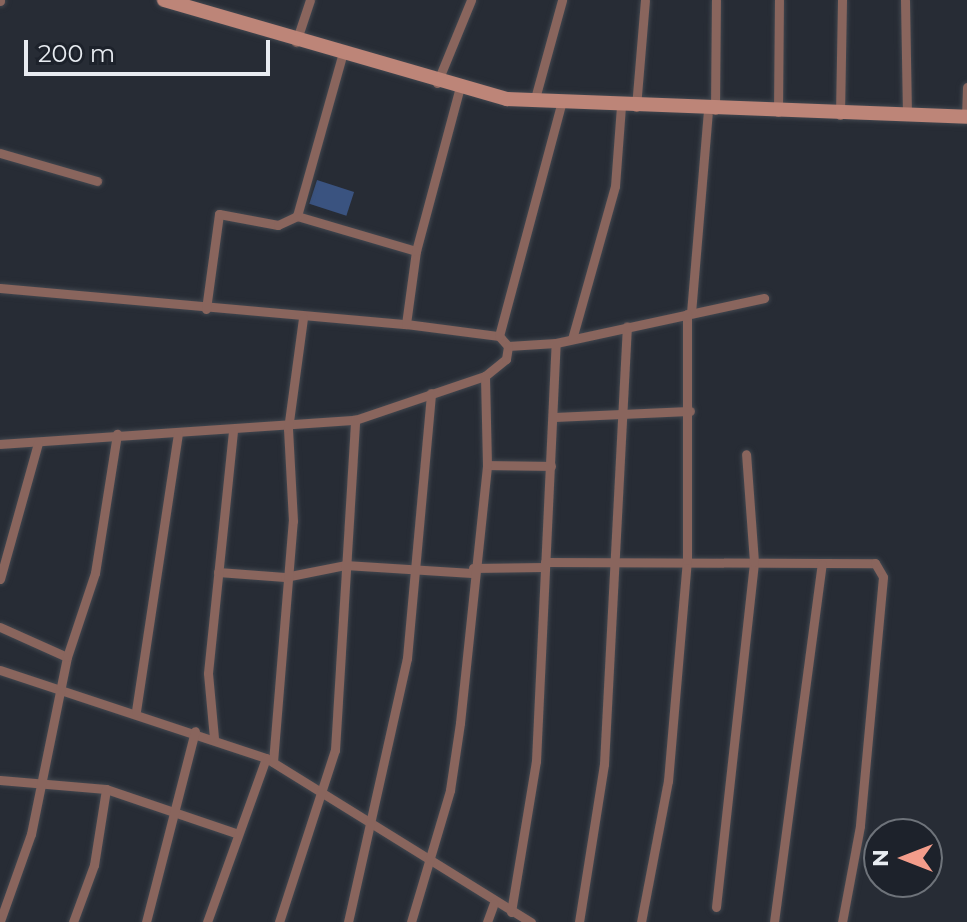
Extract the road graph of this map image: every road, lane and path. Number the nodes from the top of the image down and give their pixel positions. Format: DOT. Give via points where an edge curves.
graph roads {
  1 [pos="164,0"];
  2 [pos="310,0"];
  3 [pos="471,0"];
  4 [pos="562,0"];
  5 [pos="645,0"];
  6 [pos="716,0"];
  7 [pos="779,0"];
  8 [pos="842,0"];
  9 [pos="905,0"];
  10 [pos="296,42"];
  11 [pos="342,56"];
  12 [pos="437,83"];
  13 [pos="967,87"];
  14 [pos="459,90"];
  15 [pos="534,102"];
  16 [pos="561,104"];
  17 [pos="628,107"];
  18 [pos="712,110"];
  19 [pos="778,112"];
  20 [pos="840,115"];
  21 [pos="907,116"];
  22 [pos="966,117"];
  23 [pos="0,153"];
  24 [pos="97,181"];
  25 [pos="297,216"];
  26 [pos="416,251"];
  27 [pos="0,288"];
  28 [pos="764,298"];
  29 [pos="206,309"];
  30 [pos="689,313"];
  31 [pos="303,318"];
  32 [pos="406,324"];
  33 [pos="627,327"];
  34 [pos="499,336"];
  35 [pos="572,339"];
  36 [pos="556,343"];
  37 [pos="508,346"];
  38 [pos="485,376"];
  39 [pos="431,393"];
  40 [pos="690,411"];
  41 [pos="623,414"];
  42 [pos="553,417"];
  43 [pos="355,420"];
  44 [pos="288,429"];
  45 [pos="233,431"];
  46 [pos="178,433"];
  47 [pos="117,434"];
  48 [pos="38,443"];
  49 [pos="0,444"];
  50 [pos="746,454"];
  51 [pos="487,465"];
  52 [pos="551,466"];
  53 [pos="4,555"];
  54 [pos="687,560"];
  55 [pos="615,562"];
  56 [pos="754,562"];
  57 [pos="822,564"];
  58 [pos="345,565"];
  59 [pos="544,565"];
  60 [pos="418,570"];
  61 [pos="472,571"];
  62 [pos="218,572"];
  63 [pos="285,577"];
  64 [pos="0,579"];
  65 [pos="0,627"];
  66 [pos="67,657"];
  67 [pos="0,670"];
  68 [pos="60,688"];
  69 [pos="136,711"];
  70 [pos="195,731"];
  71 [pos="214,738"];
  72 [pos="270,760"];
  73 [pos="0,780"];
  74 [pos="38,783"];
  75 [pos="319,788"];
  76 [pos="106,789"];
  77 [pos="174,813"];
  78 [pos="367,818"];
  79 [pos="235,833"];
  80 [pos="432,855"];
  81 [pos="494,903"];
  82 [pos="716,907"];
  83 [pos="511,912"];
  84 [pos="0,921"];
  85 [pos="73,922"];
  86 [pos="146,922"];
  87 [pos="207,922"];
  88 [pos="279,922"];
  89 [pos="348,922"];
  90 [pos="411,922"];
  91 [pos="487,922"];
  92 [pos="531,922"];
  93 [pos="579,922"];
  94 [pos="641,922"];
  95 [pos="774,922"];
  96 [pos="842,922"];
  1 -- 10 [label="street"];
  2 -- 10 [label="street"];
  3 -- 12 [label="street"];
  4 -- 15 [label="street"];
  5 -- 17 [label="street"];
  6 -- 18 [label="street"];
  7 -- 19 [label="street"];
  8 -- 20 [label="street"];
  9 -- 21 [label="street"];
  10 -- 11 [label="street"];
  11 -- 12 [label="street"];
  11 -- 25 [label="street"];
  12 -- 14 [label="street"];
  13 -- 22 [label="street"];
  14 -- 15 [label="street"];
  14 -- 26 [label="street"];
  15 -- 16 [label="street"];
  16 -- 17 [label="street"];
  16 -- 34 [label="street"];
  17 -- 18 [label="street"];
  17 -- 35 [label="street" via="615,186"];
  18 -- 19 [label="street"];
  18 -- 30 [label="street"];
  19 -- 20 [label="street"];
  20 -- 21 [label="street"];
  21 -- 22 [label="street"];
  23 -- 24 [label="street"];
  25 -- 26 [label="street"];
  25 -- 29 [label="street" via="278,225 219,214"];
  26 -- 32 [label="street"];
  27 -- 29 [label="street"];
  28 -- 30 [label="street"];
  29 -- 31 [label="street"];
  30 -- 33 [label="street"];
  30 -- 40 [label="street"];
  31 -- 32 [label="street"];
  31 -- 44 [label="street"];
  32 -- 34 [label="street"];
  33 -- 35 [label="street"];
  33 -- 41 [label="street"];
  34 -- 37 [label="street"];
  35 -- 36 [label="street"];
  36 -- 37 [label="street"];
  36 -- 42 [label="street"];
  37 -- 38 [label="street" via="506,359"];
  38 -- 39 [label="street"];
  38 -- 51 [label="street"];
  39 -- 43 [label="street"];
  39 -- 60 [label="street"];
  40 -- 41 [label="street"];
  40 -- 54 [label="street"];
  41 -- 42 [label="street"];
  41 -- 55 [label="street"];
  42 -- 52 [label="street"];
  43 -- 44 [label="street"];
  43 -- 58 [label="street"];
  44 -- 45 [label="street"];
  44 -- 63 [label="street" via="293,521"];
  45 -- 46 [label="street"];
  45 -- 62 [label="street"];
  46 -- 47 [label="street"];
  46 -- 69 [label="street"];
  47 -- 48 [label="street"];
  47 -- 66 [label="street" via="95,573"];
  48 -- 49 [label="street"];
  48 -- 53 [label="street"];
  50 -- 56 [label="street"];
  51 -- 52 [label="street"];
  51 -- 61 [label="street"];
  52 -- 59 [label="street"];
  53 -- 64 [label="street"];
  54 -- 55 [label="street"];
  54 -- 56 [label="street"];
  54 -- 94 [label="street" via="668,781"];
  55 -- 59 [label="street"];
  55 -- 93 [label="street" via="604,764"];
  56 -- 57 [label="street"];
  56 -- 82 [label="street"];
  57 -- 95 [label="street"];
  57 -- 96 [label="street" via="875,563 883,577 860,826"];
  58 -- 60 [label="street"];
  58 -- 63 [label="street"];
  58 -- 75 [label="street" via="345,682 335,750"];
  59 -- 61 [label="street"];
  59 -- 83 [label="street" via="536,761"];
  60 -- 61 [label="street"];
  60 -- 78 [label="street" via="407,658"];
  61 -- 80 [label="street" via="460,723"];
  62 -- 63 [label="street"];
  62 -- 71 [label="street" via="208,673"];
  63 -- 72 [label="street"];
  65 -- 66 [label="street"];
  66 -- 68 [label="street"];
  67 -- 68 [label="street"];
  68 -- 69 [label="street"];
  68 -- 74 [label="street"];
  69 -- 70 [label="street"];
  70 -- 71 [label="street"];
  70 -- 77 [label="street"];
  71 -- 72 [label="street"];
  72 -- 75 [label="street"];
  72 -- 79 [label="street"];
  73 -- 74 [label="street"];
  74 -- 76 [label="street"];
  74 -- 84 [label="street" via="31,834"];
  75 -- 78 [label="street"];
  75 -- 88 [label="street"];
  76 -- 77 [label="street"];
  76 -- 85 [label="street" via="94,865"];
  77 -- 79 [label="street"];
  77 -- 86 [label="street"];
  78 -- 80 [label="street"];
  78 -- 89 [label="street"];
  79 -- 87 [label="street"];
  80 -- 81 [label="street"];
  80 -- 90 [label="street"];
  81 -- 83 [label="street"];
  81 -- 91 [label="street"];
  83 -- 92 [label="street"];
}
